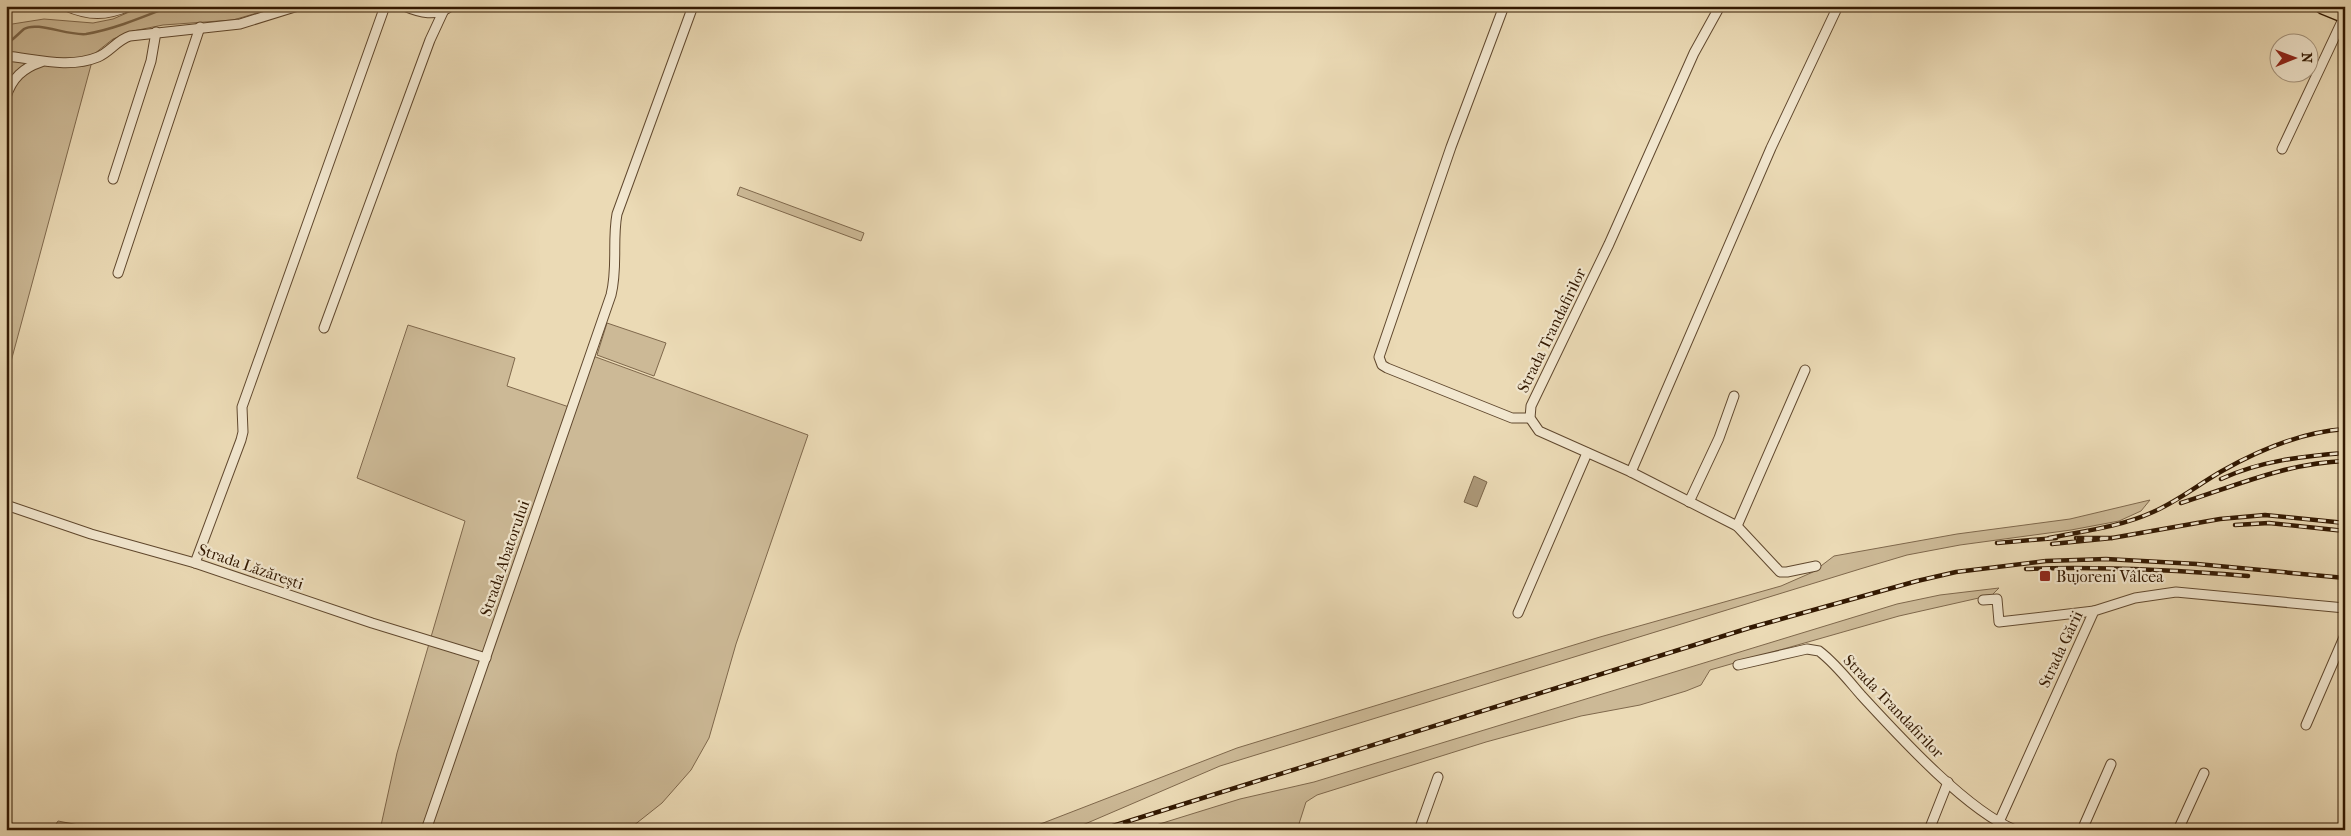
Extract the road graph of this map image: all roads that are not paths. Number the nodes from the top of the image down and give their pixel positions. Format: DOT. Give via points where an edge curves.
graph roads {
  1 [pos="66,6"];
  2 [pos="128,6"];
  3 [pos="298,6"];
  4 [pos="385,6"];
  5 [pos="404,6"];
  6 [pos="451,6"];
  7 [pos="693,6"];
  8 [pos="1504,6"];
  9 [pos="1720,6"];
  10 [pos="1838,6"];
  11 [pos="2323,6"];
  12 [pos="443,12"];
  13 [pos="2345,16"];
  14 [pos="200,27"];
  15 [pos="156,32"];
  16 [pos="6,56"];
  17 [pos="44,60"];
  18 [pos="6,97"];
  19 [pos="2282,150"];
  20 [pos="113,179"];
  21 [pos="118,273"];
  22 [pos="324,328"];
  23 [pos="1805,370"];
  24 [pos="1734,396"];
  25 [pos="1530,418"];
  26 [pos="1587,452"];
  27 [pos="1631,472"];
  28 [pos="1690,502"];
  29 [pos="6,505"];
  30 [pos="1737,526"];
  31 [pos="195,563"];
  32 [pos="1816,566"];
  33 [pos="1983,600"];
  34 [pos="2345,608"];
  35 [pos="2094,611"];
  36 [pos="1518,613"];
  37 [pos="2345,635"];
  38 [pos="486,658"];
  39 [pos="1738,665"];
  40 [pos="2306,724"];
  41 [pos="2112,764"];
  42 [pos="2204,773"];
  43 [pos="1438,778"];
  44 [pos="1948,782"];
  45 [pos="1999,822"];
  46 [pos="426,830"];
  47 [pos="1419,830"];
  48 [pos="1929,830"];
  49 [pos="2015,830"];
  50 [pos="2082,830"];
  51 [pos="2178,830"];
  1 -- 2 [label="street" via="97,15 113,13"];
  3 -- 14 [label="street" via="240,24"];
  4 -- 31 [label="street" via="242,407 241,440"];
  5 -- 12 [label="street" via="429,13"];
  6 -- 12 [label="street"];
  7 -- 38 [label="street, Strada Abatorului" via="617,214 615,278 611,295"];
  8 -- 25 [label="street" via="1451,147 1379,357 1387,368 1512,418"];
  9 -- 25 [label="street, Strada Trandafirilor" via="1694,53 1609,244 1531,406"];
  10 -- 27 [label="street" via="1771,148"];
  11 -- 13 [label="highway"];
  12 -- 22 [label="street"];
  13 -- 19 [label="street"];
  14 -- 15 [label="street"];
  14 -- 21 [label="street"];
  15 -- 17 [label="street" via="122,39 101,56 88,61"];
  15 -- 20 [label="street" via="151,61"];
  16 -- 17 [label="street"];
  17 -- 18 [label="street" via="15,77"];
  23 -- 30 [label="street"];
  24 -- 28 [label="street"];
  25 -- 26 [label="street, Strada Trandafirilor" via="1538,431"];
  26 -- 27 [label="street, Strada Trandafirilor"];
  26 -- 36 [label="street"];
  27 -- 28 [label="street, Strada Trandafirilor"];
  28 -- 30 [label="street, Strada Trandafirilor"];
  29 -- 31 [label="street, Strada Lăzărești" via="91,534"];
  30 -- 32 [label="street, Strada Trandafirilor" via="1780,572"];
  31 -- 38 [label="street, Strada Lăzărești"];
  33 -- 35 [label="street" via="1997,599 1999,622"];
  34 -- 35 [label="street, Strada Gării" via="2176,592 2134,598"];
  35 -- 45 [label="street, Strada Gării"];
  37 -- 40 [label="street"];
  38 -- 46 [label="street, Strada Abatorului"];
  39 -- 44 [label="street, Strada Trandafirilor" via="1807,649 1819,651"];
  41 -- 50 [label="street"];
  42 -- 51 [label="street"];
  43 -- 47 [label="street"];
  44 -- 45 [label="street, Strada Trandafirilor"];
  44 -- 48 [label="street"];
  45 -- 49 [label="street, Strada Trandafirilor"];
}
